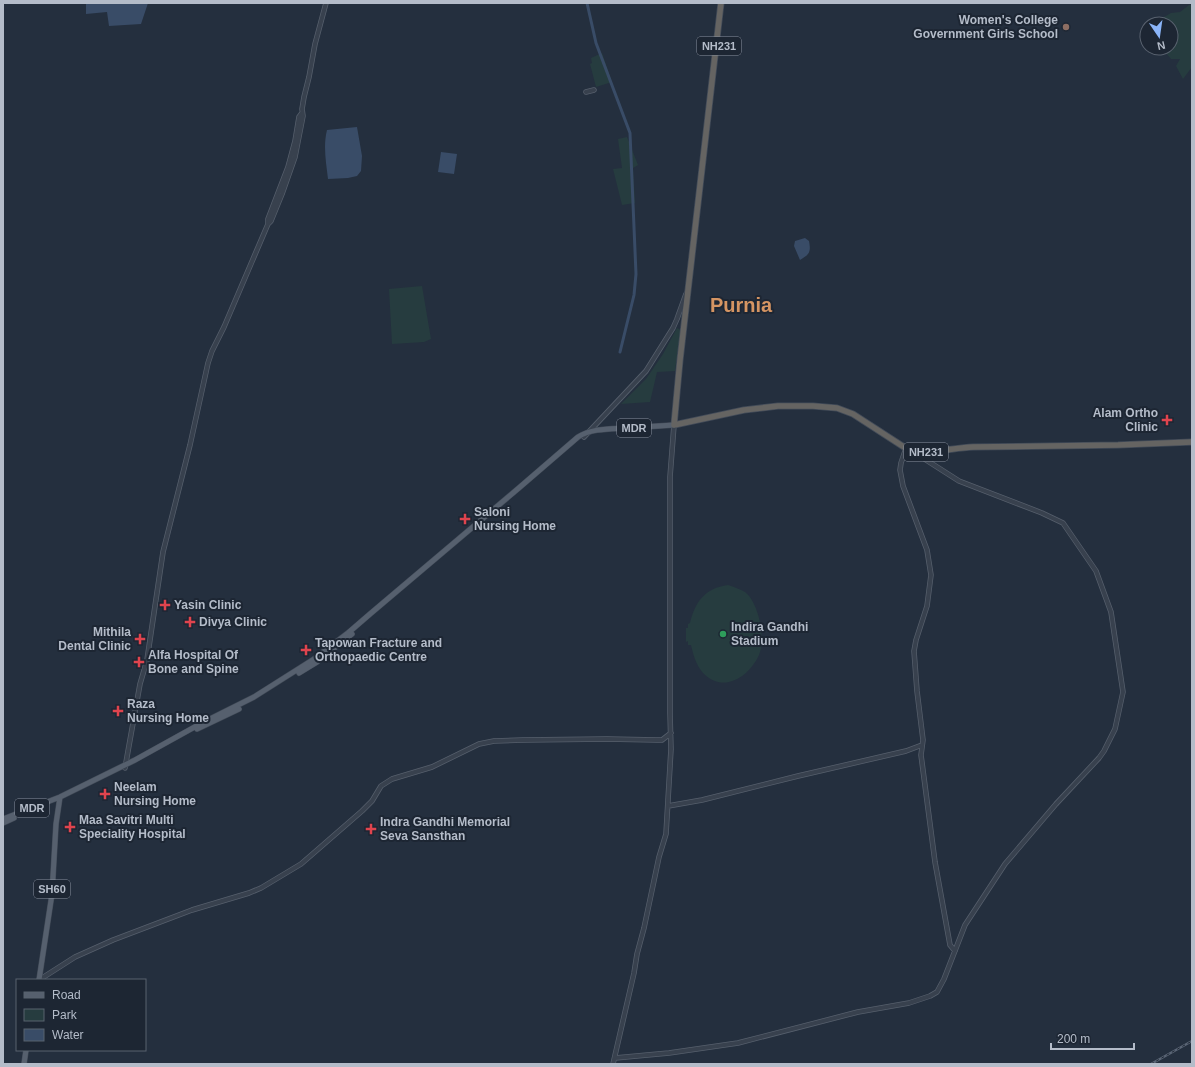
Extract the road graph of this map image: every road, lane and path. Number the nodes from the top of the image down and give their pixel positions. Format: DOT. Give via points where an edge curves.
graph roads {
  1 [pos="326,3"];
  2 [pos="723,3"];
  3 [pos="594,90"];
  4 [pos="586,92"];
  5 [pos="688,286"];
  6 [pos="674,425"];
  7 [pos="592,431"];
  8 [pos="1192,442"];
  9 [pos="909,449"];
  10 [pos="671,733"];
  11 [pos="662,740"];
  12 [pos="922,745"];
  13 [pos="671,746"];
  14 [pos="913,749"];
  15 [pos="921,755"];
  16 [pos="125,766"];
  17 [pos="60,798"];
  18 [pos="668,806"];
  19 [pos="4,821"];
  20 [pos="956,951"];
  21 [pos="39,979"];
  22 [pos="41,979"];
  23 [pos="26,1051"];
  24 [pos="615,1058"];
  25 [pos="24,1064"];
  26 [pos="613,1064"];
  1 -- 16 [label="street" via="288,167 268,224 212,351 205,375 163,552 147,660"];
  2 -- 5 [label="highway, NH231"];
  3 -- 4 [label="street"];
  5 -- 6 [label="highway, NH231"];
  5 -- 7 [label="street" via="678,319 646,371"];
  6 -- 7 [label="main road, MDR"];
  6 -- 9 [label="highway, NH231" via="744,410 778,406 837,408 853,414"];
  6 -- 10 [label="street" via="670,477"];
  7 -- 16 [label="main road, MDR" via="578,437 314,659 251,699"];
  7 -- 16 [label="main road, MDR" via="317,662 253,702"];
  8 -- 9 [label="highway, NH231" via="960,447 929,452"];
  9 -- 12 [label="street" via="900,470 903,486 927,550 931,575 927,606 914,651"];
  9 -- 20 [label="street" via="959,481 1063,523 1096,571 1106,596 1111,612 1123,692 1115,729 1104,751 1005,864 965,925"];
  10 -- 11 [label="street"];
  10 -- 13 [label="street"];
  11 -- 13 [label="street"];
  11 -- 22 [label="street" via="523,740 479,744 432,767 392,778 381,786 362,811 301,864 260,888 113,940 75,957"];
  12 -- 14 [label="street"];
  12 -- 15 [label="street"];
  13 -- 18 [label="street"];
  14 -- 15 [label="street"];
  14 -- 18 [label="street" via="708,799"];
  15 -- 20 [label="street" via="948,937 950,945"];
  16 -- 17 [label="main road, MDR"];
  17 -- 19 [label="main road, MDR"];
  17 -- 21 [label="main road, SH60" via="52,894"];
  18 -- 24 [label="street" via="666,834"];
  20 -- 24 [label="street" via="937,992 909,1003 858,1012 738,1043"];
  23 -- 25 [label="main road"];
  24 -- 26 [label="street"];
}
